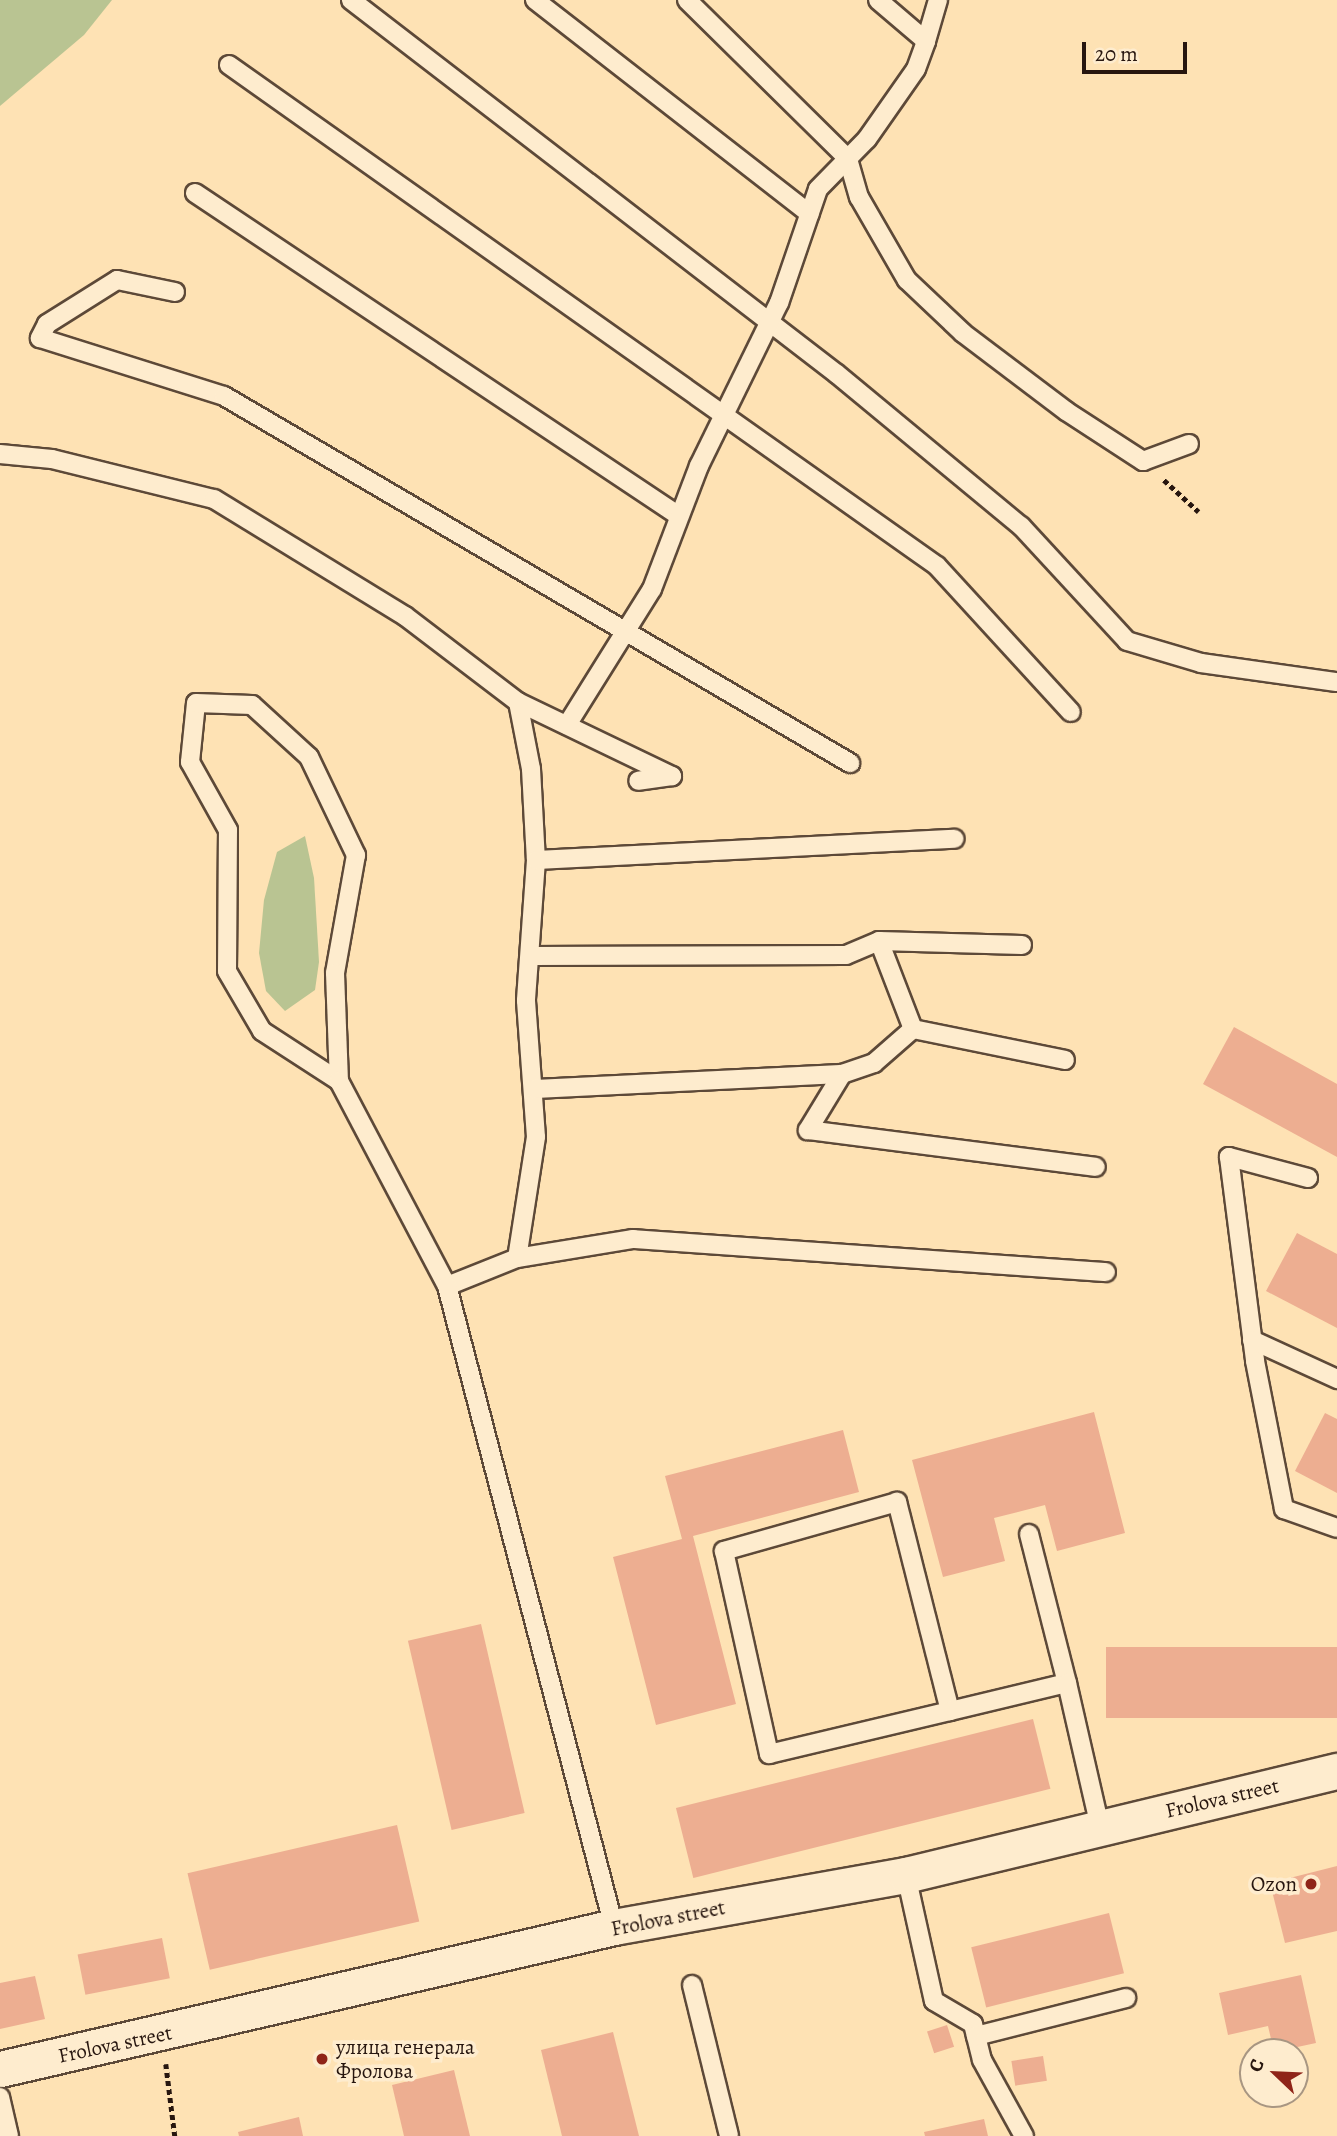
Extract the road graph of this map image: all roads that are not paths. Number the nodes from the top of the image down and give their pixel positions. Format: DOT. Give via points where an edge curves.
graph roads {
  1 [pos="351,0"];
  2 [pos="535,0"];
  3 [pos="687,0"];
  4 [pos="878,0"];
  5 [pos="938,0"];
  6 [pos="926,41"];
  7 [pos="229,65"];
  8 [pos="848,159"];
  9 [pos="195,193"];
  10 [pos="810,214"];
  11 [pos="175,292"];
  12 [pos="770,320"];
  13 [pos="724,415"];
  14 [pos="1189,444"];
  15 [pos="0,454"];
  16 [pos="680,516"];
  17 [pos="624,632"];
  18 [pos="1337,682"];
  19 [pos="518,702"];
  20 [pos="1071,712"];
  21 [pos="567,725"];
  22 [pos="850,762"];
  23 [pos="638,781"];
  24 [pos="954,839"];
  25 [pos="536,860"];
  26 [pos="879,941"];
  27 [pos="1022,945"];
  28 [pos="531,957"];
  29 [pos="913,1029"];
  30 [pos="1065,1060"];
  31 [pos="842,1074"];
  32 [pos="339,1080"];
  33 [pos="534,1088"];
  34 [pos="1096,1167"];
  35 [pos="1308,1178"];
  36 [pos="517,1258"];
  37 [pos="1105,1272"];
  38 [pos="446,1286"];
  39 [pos="1252,1340"];
  40 [pos="1337,1379"];
  41 [pos="1337,1528"];
  42 [pos="1029,1534"];
  43 [pos="1067,1683"];
  44 [pos="950,1711"];
  45 [pos="1337,1771"];
  46 [pos="1100,1828"];
  47 [pos="906,1875"];
  48 [pos="614,1927"];
  49 [pos="692,1985"];
  50 [pos="1126,1998"];
  51 [pos="976,2036"];
  52 [pos="0,2069"];
  53 [pos="0,2096"];
  54 [pos="9,2136"];
  55 [pos="729,2136"];
  56 [pos="1024,2136"];
  1 -- 12 [label="lane"];
  2 -- 10 [label="lane"];
  3 -- 8 [label="lane"];
  4 -- 6 [label="lane"];
  5 -- 6 [label="lane"];
  6 -- 8 [label="lane" via="916,69"];
  7 -- 13 [label="lane"];
  8 -- 10 [label="lane" via="818,189"];
  8 -- 14 [label="lane" via="859,197 907,280 962,333 1066,411 1143,461"];
  9 -- 16 [label="lane"];
  10 -- 12 [label="lane"];
  11 -- 17 [label="lane" via="117,280 47,324 40,338 224,396"];
  12 -- 13 [label="lane"];
  12 -- 18 [label="lane" via="1021,526 1127,641 1201,663"];
  13 -- 16 [label="lane"];
  13 -- 20 [label="lane" via="937,566"];
  15 -- 19 [label="lane" via="52,459 214,499 405,616"];
  16 -- 17 [label="lane" via="652,589"];
  17 -- 21 [label="lane"];
  17 -- 22 [label="lane"];
  19 -- 21 [label="lane"];
  19 -- 25 [label="lane" via="531,769"];
  21 -- 23 [label="lane" via="672,776"];
  24 -- 25 [label="lane"];
  25 -- 28 [label="lane"];
  26 -- 27 [label="lane"];
  26 -- 28 [label="lane" via="846,955"];
  26 -- 29 [label="lane"];
  28 -- 33 [label="lane" via="526,1001"];
  29 -- 30 [label="lane"];
  29 -- 31 [label="lane" via="874,1063"];
  31 -- 33 [label="lane"];
  31 -- 34 [label="lane" via="808,1130"];
  32 -- 32 [label="lane" via="334,973 356,855 309,757 252,705 195,703 190,762 228,830 227,971 262,1031"];
  32 -- 38 [label="lane"];
  33 -- 36 [label="lane" via="536,1138"];
  35 -- 39 [label="lane" via="1229,1157"];
  36 -- 37 [label="lane" via="633,1239"];
  36 -- 38 [label="lane"];
  38 -- 48 [label="lane"];
  39 -- 40 [label="lane"];
  39 -- 41 [label="lane" via="1284,1509"];
  42 -- 43 [label="lane"];
  43 -- 44 [label="lane"];
  43 -- 46 [label="lane"];
  44 -- 44 [label="lane" via="769,1754 724,1550 897,1502"];
  45 -- 46 [label="street, Frolova street"];
  46 -- 47 [label="street, Frolova street"];
  47 -- 48 [label="street, Frolova street"];
  47 -- 51 [label="lane" via="934,2001 973,2024"];
  48 -- 52 [label="street, Frolova street"];
  49 -- 55 [label="lane"];
  50 -- 51 [label="lane"];
  51 -- 56 [label="lane" via="982,2060"];
  53 -- 54 [label="lane"];
}
